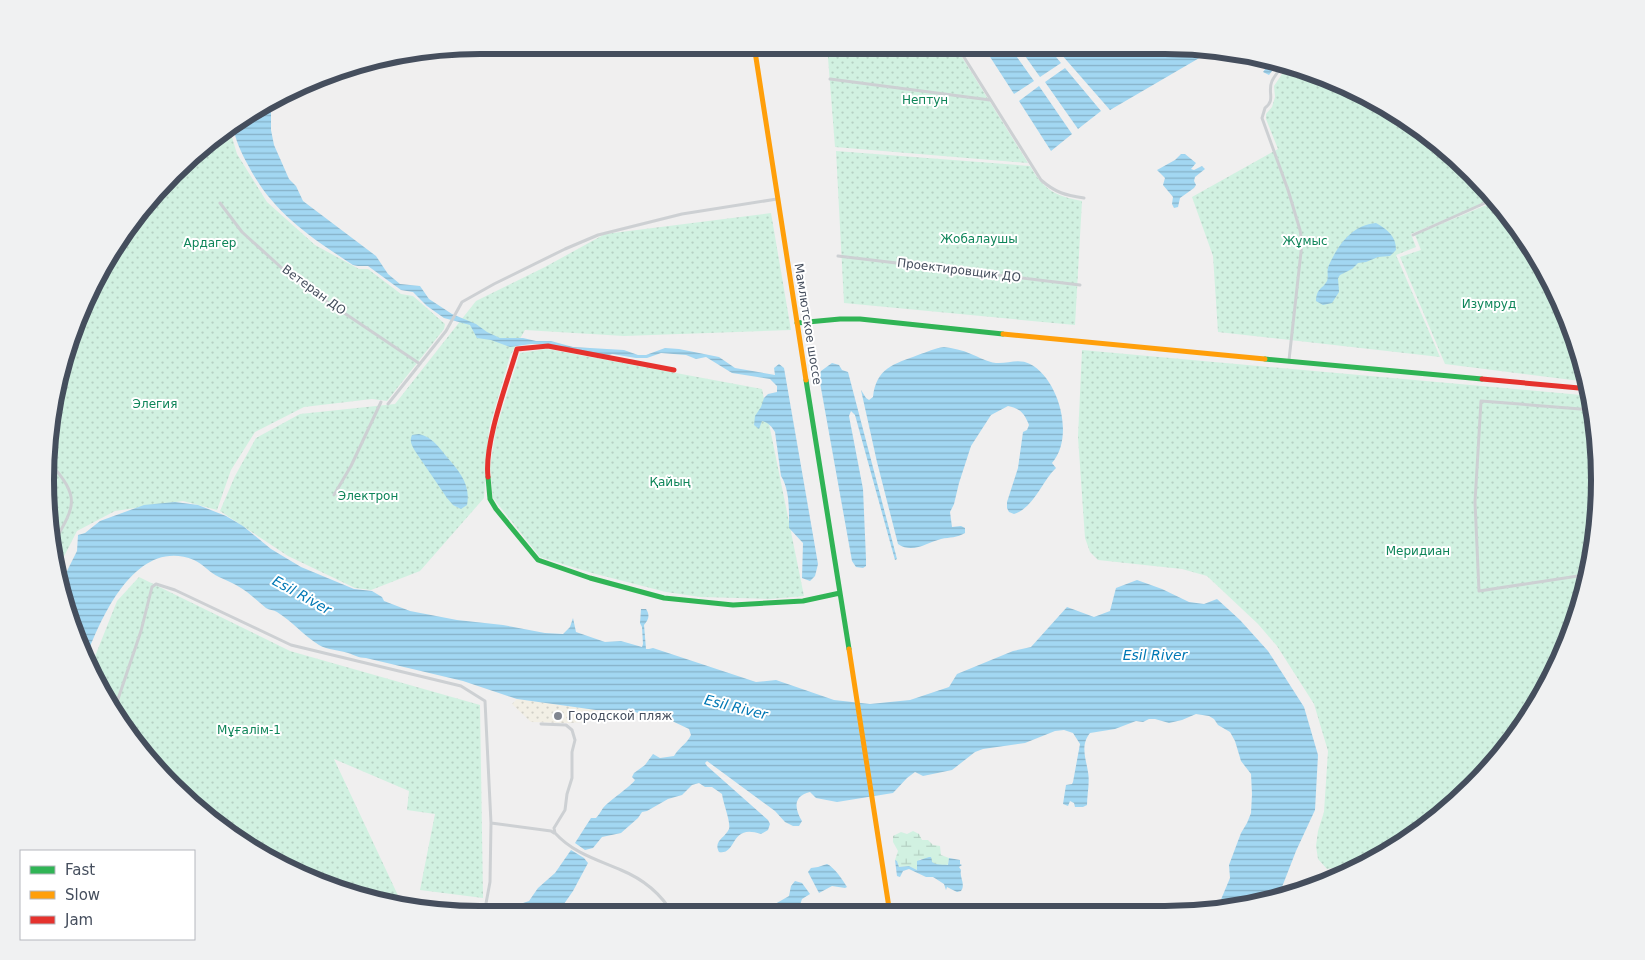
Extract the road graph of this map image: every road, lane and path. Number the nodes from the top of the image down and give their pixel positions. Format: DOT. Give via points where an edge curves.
graph roads {
  1 [pos="755,54"];
  2 [pos="962,54"];
  3 [pos="1280,69"];
  4 [pos="830,79"];
  5 [pos="991,100"];
  6 [pos="1084,198"];
  7 [pos="778,199"];
  8 [pos="1487,202"];
  9 [pos="220,203"];
  10 [pos="1413,234"];
  11 [pos="838,256"];
  12 [pos="1080,285"];
  13 [pos="797,323"];
  14 [pos="1289,361"];
  15 [pos="420,364"];
  16 [pos="674,370"];
  17 [pos="1581,388"];
  18 [pos="381,402"];
  19 [pos="388,404"];
  20 [pos="1585,409"];
  21 [pos="54,468"];
  22 [pos="334,495"];
  23 [pos="57,537"];
  24 [pos="1580,578"];
  25 [pos="840,593"];
  26 [pos="117,703"];
  27 [pos="541,724"];
  28 [pos="491,823"];
  29 [pos="554,833"];
  30 [pos="486,906"];
  31 [pos="667,906"];
  32 [pos="889,906"];
  1 -- 7 [label="main road, Мамлютское шоссе"];
  2 -- 5 [label="street"];
  3 -- 14 [label="street" via="1272,80 1272,99 1262,118 1288,190 1302,243"];
  4 -- 5 [label="street"];
  5 -- 6 [label="street" via="1041,180 1063,195"];
  7 -- 13 [label="main road, Мамлютское шоссе"];
  7 -- 15 [label="street" via="682,214 598,236 565,249 462,302 446,331"];
  8 -- 10 [label="street"];
  9 -- 15 [label="street, Ветеран ДО" via="242,232 295,280"];
  11 -- 12 [label="street, Проектировщик ДО"];
  13 -- 14 [label="main road" via="860,319"];
  13 -- 25 [label="main road, Мамлютское шоссе"];
  14 -- 17 [label="main road"];
  15 -- 19 [label="street"];
  16 -- 25 [label="main road" via="548,346 517,349 494,428 487,470 490,499 496,508 538,560 635,592 733,604 803,601"];
  18 -- 22 [label="street"];
  20 -- 24 [label="street" via="1481,401 1475,502 1480,591"];
  21 -- 23 [label="street" via="65,480 73,500 70,514"];
  25 -- 32 [label="main road, Мамлютское шоссе"];
  26 -- 28 [label="street" via="142,631 152,587 156,584 291,645 462,686 485,701"];
  27 -- 29 [label="street" via="566,725 572,730 575,740 565,810"];
  28 -- 29 [label="street"];
  28 -- 30 [label="street" via="490,882"];
  29 -- 31 [label="street" via="591,858 636,877 658,894"];
}
